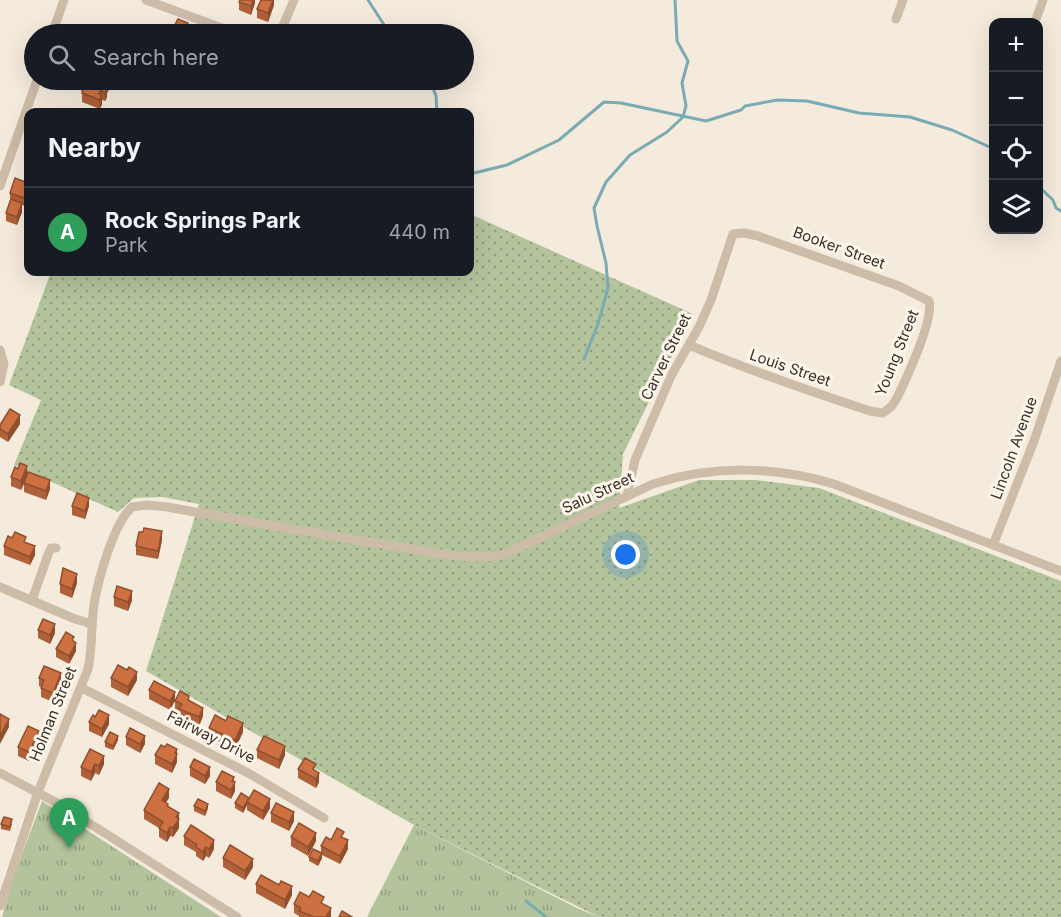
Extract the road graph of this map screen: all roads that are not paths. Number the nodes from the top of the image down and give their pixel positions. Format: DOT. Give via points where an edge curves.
graph roads {
  1 [pos="64,0"];
  2 [pos="146,0"];
  3 [pos="294,0"];
  4 [pos="903,0"];
  5 [pos="1043,0"];
  6 [pos="1036,18"];
  7 [pos="896,19"];
  8 [pos="56,24"];
  9 [pos="211,24"];
  10 [pos="284,24"];
  11 [pos="34,90"];
  12 [pos="27,108"];
  13 [pos="24,117"];
  14 [pos="0,186"];
  15 [pos="736,233"];
  16 [pos="929,301"];
  17 [pos="689,345"];
  18 [pos="0,350"];
  19 [pos="1061,361"];
  20 [pos="0,382"];
  21 [pos="883,413"];
  22 [pos="627,496"];
  23 [pos="139,505"];
  24 [pos="993,545"];
  25 [pos="56,548"];
  26 [pos="1061,571"];
  27 [pos="0,586"];
  28 [pos="32,600"];
  29 [pos="92,624"];
  30 [pos="82,688"];
  31 [pos="0,772"];
  32 [pos="38,792"];
  33 [pos="324,818"];
  34 [pos="0,906"];
  35 [pos="237,917"];
  1 -- 8 [label="street"];
  2 -- 9 [label="street"];
  3 -- 10 [label="street"];
  4 -- 7 [label="street"];
  5 -- 6 [label="street"];
  11 -- 12 [label="street"];
  13 -- 14 [label="street"];
  15 -- 16 [label="street, Booker Street" via="793,247"];
  15 -- 17 [label="street, Carver Street" via="731,236 711,300"];
  16 -- 21 [label="street, Young Street" via="930,312 911,365 892,406"];
  17 -- 21 [label="street, Louis Street"];
  17 -- 22 [label="street, Carver Street" via="671,376 635,460"];
  18 -- 20 [label="street" via="4,364"];
  19 -- 24 [label="street, Lincoln Avenue"];
  22 -- 23 [label="street, Salu Street" via="505,554 481,558"];
  22 -- 24 [label="street, Salu Street" via="670,478 699,473 789,473 834,484"];
  23 -- 29 [label="street, Holman Street" via="127,512 117,530 96,594"];
  24 -- 26 [label="street, Salu Street"];
  25 -- 28 [label="street" via="49,552"];
  27 -- 28 [label="street"];
  28 -- 29 [label="street"];
  29 -- 30 [label="street, Holman Street" via="91,654"];
  30 -- 32 [label="street, Holman Street"];
  30 -- 33 [label="street, Fairway Drive" via="250,774"];
  31 -- 32 [label="street"];
  32 -- 34 [label="street, Holman Street"];
  32 -- 35 [label="street"];
}
